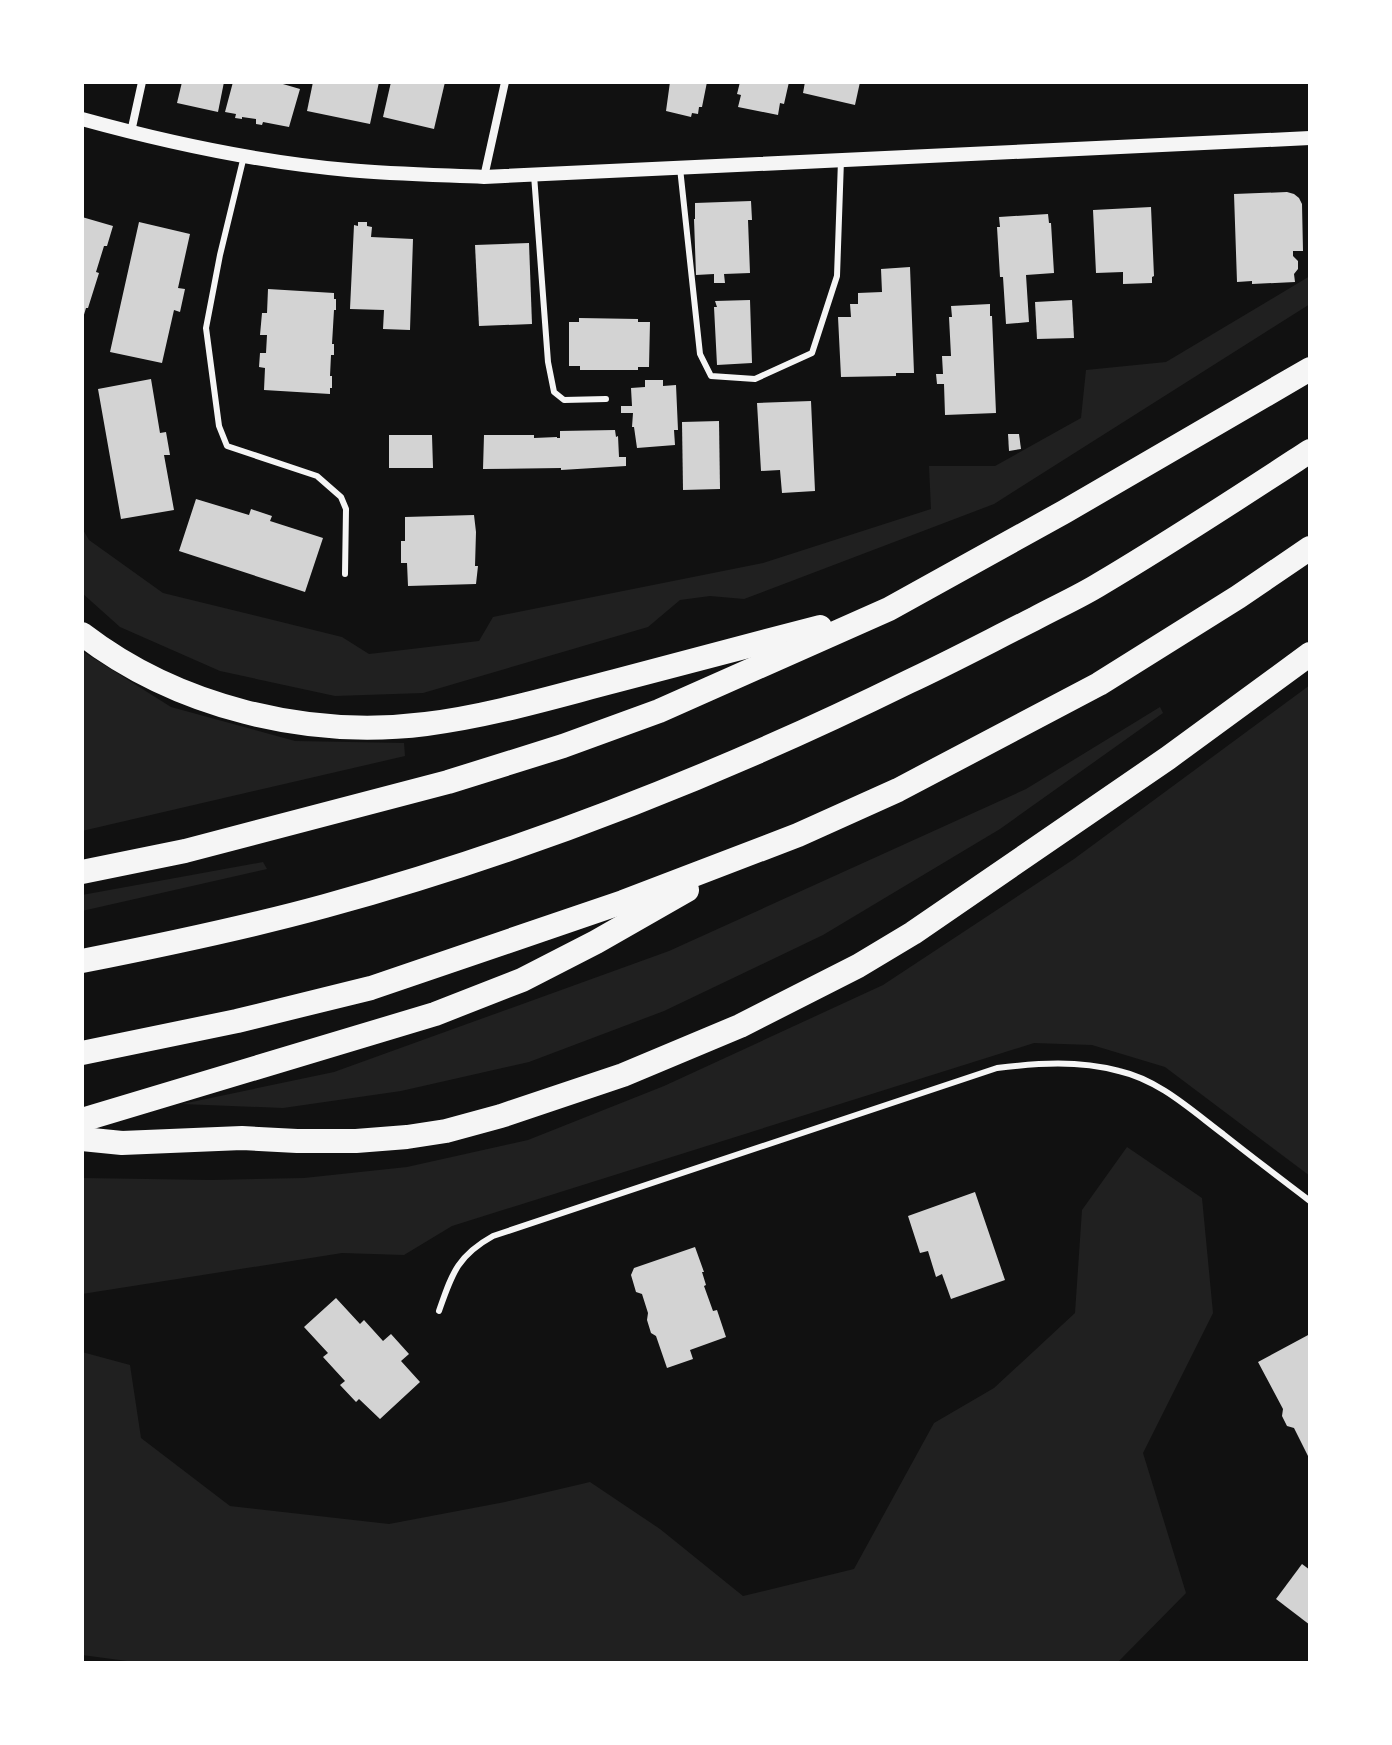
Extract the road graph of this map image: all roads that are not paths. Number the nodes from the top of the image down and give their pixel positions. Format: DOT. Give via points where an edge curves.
graph roads {
  1 [pos="142,82"];
  2 [pos="505,82"];
  3 [pos="82,119"];
  4 [pos="131,132"];
  5 [pos="1310,138"];
  6 [pos="244,156"];
  7 [pos="841,160"];
  8 [pos="680,168"];
  9 [pos="534,175"];
  10 [pos="484,177"];
  11 [pos="1310,369"];
  12 [pos="606,399"];
  13 [pos="1310,451"];
  14 [pos="1310,548"];
  15 [pos="345,574"];
  16 [pos="889,609"];
  17 [pos="82,634"];
  18 [pos="1310,654"];
  19 [pos="756,851"];
  20 [pos="82,872"];
  21 [pos="82,961"];
  22 [pos="82,1053"];
  23 [pos="82,1120"];
  24 [pos="82,1139"];
  25 [pos="1310,1201"];
  26 [pos="439,1311"];
  1 -- 4 [label="street"];
  2 -- 10 [label="street"];
  3 -- 4 [label="street"];
  4 -- 6 [label="street"];
  5 -- 7 [label="street"];
  6 -- 10 [label="street" via="348,170"];
  6 -- 15 [label="lane" via="206,328 219,426 227,446 317,476 341,497 346,509"];
  7 -- 8 [label="street"];
  7 -- 8 [label="lane" via="837,276 812,353 755,379 711,376 700,354"];
  8 -- 9 [label="street"];
  9 -- 10 [label="street"];
  9 -- 12 [label="lane" via="554,392 564,400"];
  11 -- 16 [label="highway"];
  13 -- 21 [label="highway" via="1097,586 958,658 848,712 603,816 455,868 311,910"];
  14 -- 19 [label="highway" via="1099,684 898,790"];
  16 -- 17 [label="highway" via="514,707 379,727 323,725 225,707 136,669"];
  16 -- 20 [label="highway" via="659,711 563,746 321,816"];
  18 -- 24 [label="highway" via="913,933 858,966 685,1050 501,1116 407,1137 122,1143"];
  19 -- 22 [label="highway" via="371,988"];
  19 -- 23 [label="highway" via="522,980 435,1014"];
  25 -- 26 [label="lane" via="1148,1082 1094,1065 997,1068 493,1236 460,1261"];
}
